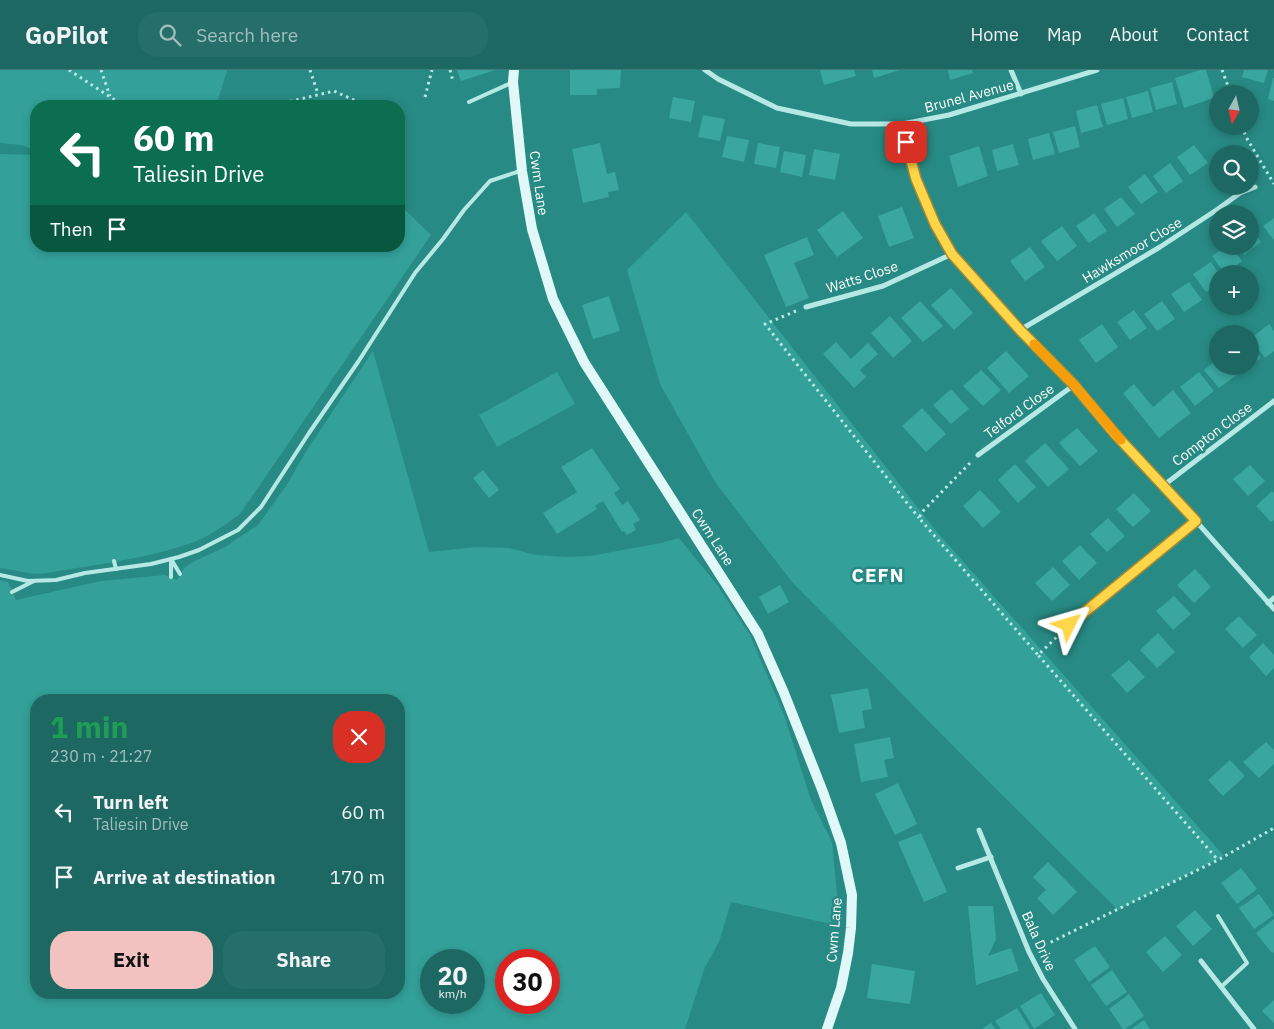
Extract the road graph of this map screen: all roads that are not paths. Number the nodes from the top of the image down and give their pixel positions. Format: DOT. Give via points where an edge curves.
graph roads {
  1 [pos="514,70"];
  2 [pos="705,70"];
  3 [pos="1011,70"];
  4 [pos="1097,70"];
  5 [pos="712,72"];
  6 [pos="513,82"];
  7 [pos="1021,94"];
  8 [pos="470,102"];
  9 [pos="902,124"];
  10 [pos="522,171"];
  11 [pos="1237,195"];
  12 [pos="952,254"];
  13 [pos="806,307"];
  14 [pos="1020,330"];
  15 [pos="1074,385"];
  16 [pos="1274,401"];
  17 [pos="978,455"];
  18 [pos="1164,485"];
  19 [pos="1196,521"];
  20 [pos="171,559"];
  21 [pos="114,561"];
  22 [pos="116,569"];
  23 [pos="180,574"];
  24 [pos="0,575"];
  25 [pos="171,577"];
  26 [pos="36,580"];
  27 [pos="12,592"];
  28 [pos="1274,598"];
  29 [pos="1268,603"];
  30 [pos="1274,609"];
  31 [pos="1069,625"];
  32 [pos="979,830"];
  33 [pos="991,857"];
  34 [pos="958,868"];
  35 [pos="1218,916"];
  36 [pos="1201,961"];
  37 [pos="1221,988"];
  38 [pos="828,1029"];
  39 [pos="1076,1029"];
  40 [pos="1254,1029"];
  1 -- 6 [label="street, Cwm Lane"];
  2 -- 5 [label="street, Brunel Avenue"];
  3 -- 7 [label="street"];
  4 -- 7 [label="street, Brunel Avenue"];
  5 -- 9 [label="street, Brunel Avenue" via="718,80 776,108 851,124"];
  6 -- 8 [label="lane"];
  6 -- 10 [label="street, Cwm Lane"];
  7 -- 9 [label="street, Brunel Avenue" via="949,115"];
  9 -- 12 [label="street" via="916,179"];
  10 -- 20 [label="lane" via="490,181 464,210 416,273 285,473 251,519 238,530 199,550"];
  10 -- 38 [label="street, Cwm Lane" via="532,229 553,299 584,362 758,634 823,792 841,843 852,895 848,953"];
  11 -- 14 [label="street, Hawksmoor Close" via="1160,247"];
  12 -- 13 [label="street, Watts Close" via="883,286"];
  12 -- 14 [label="street"];
  14 -- 15 [label="street"];
  15 -- 17 [label="street, Telford Close"];
  15 -- 18 [label="street"];
  16 -- 18 [label="street, Compton Close"];
  18 -- 19 [label="street"];
  19 -- 29 [label="street"];
  19 -- 31 [label="street"];
  20 -- 22 [label="lane"];
  20 -- 23 [label="lane"];
  20 -- 25 [label="lane"];
  21 -- 22 [label="lane"];
  22 -- 26 [label="lane" via="56,580"];
  24 -- 26 [label="lane"];
  26 -- 27 [label="lane"];
  28 -- 29 [label="street"];
  29 -- 30 [label="street"];
  32 -- 33 [label="street, Bala Drive"];
  33 -- 34 [label="street"];
  33 -- 39 [label="street, Bala Drive" via="1029,952"];
  35 -- 37 [label="lane" via="1247,963"];
  36 -- 37 [label="street"];
  37 -- 40 [label="street"];
}
